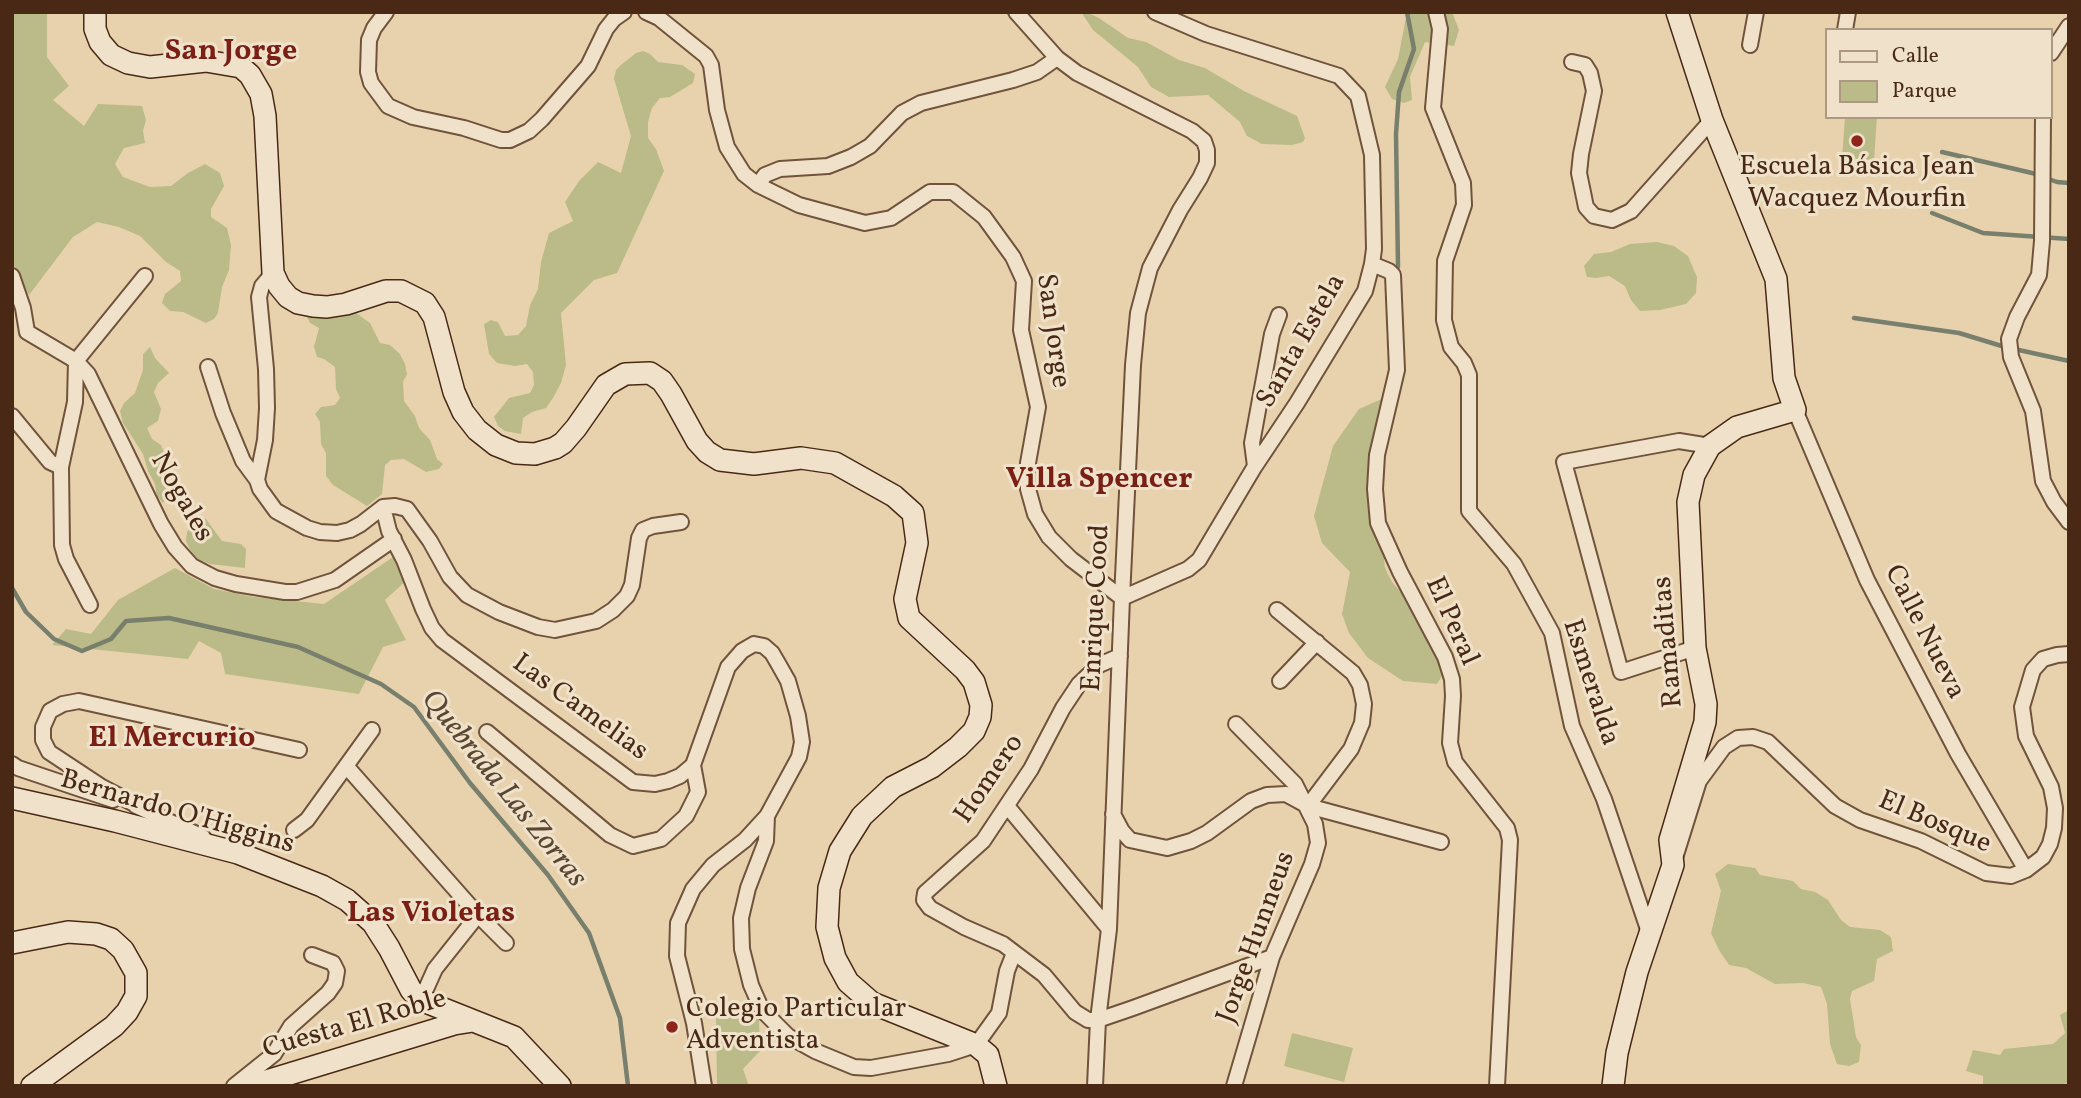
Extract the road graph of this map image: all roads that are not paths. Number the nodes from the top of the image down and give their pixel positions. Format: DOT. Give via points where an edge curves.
graph roads {
  1 [pos="94,12"];
  2 [pos="386,12"];
  3 [pos="624,12"];
  4 [pos="646,12"];
  5 [pos="1155,12"];
  6 [pos="1436,12"];
  7 [pos="1677,12"];
  8 [pos="1756,12"];
  9 [pos="1020,15"];
  10 [pos="2069,26"];
  11 [pos="1750,45"];
  12 [pos="2053,50"];
  13 [pos="1057,58"];
  14 [pos="1572,62"];
  15 [pos="2042,119"];
  16 [pos="1712,120"];
  17 [pos="758,185"];
  18 [pos="1373,264"];
  19 [pos="273,273"];
  20 [pos="12,276"];
  21 [pos="145,276"];
  22 [pos="1279,315"];
  23 [pos="76,361"];
  24 [pos="208,367"];
  25 [pos="1795,410"];
  26 [pos="12,416"];
  27 [pos="1710,446"];
  28 [pos="1255,466"];
  29 [pos="61,467"];
  30 [pos="257,480"];
  31 [pos="383,507"];
  32 [pos="681,522"];
  33 [pos="2069,522"];
  34 [pos="394,540"];
  35 [pos="1122,598"];
  36 [pos="90,605"];
  37 [pos="1277,610"];
  38 [pos="1317,642"];
  39 [pos="1695,648"];
  40 [pos="2069,654"];
  41 [pos="1120,656"];
  42 [pos="1280,681"];
  43 [pos="1236,724"];
  44 [pos="372,730"];
  45 [pos="487,732"];
  46 [pos="299,750"];
  47 [pos="693,765"];
  48 [pos="14,766"];
  49 [pos="346,767"];
  50 [pos="12,798"];
  51 [pos="1007,806"];
  52 [pos="1308,806"];
  53 [pos="142,808"];
  54 [pos="1112,813"];
  55 [pos="768,816"];
  56 [pos="294,830"];
  57 [pos="1441,842"];
  58 [pos="238,853"];
  59 [pos="1672,865"];
  60 [pos="2026,870"];
  61 [pos="478,915"];
  62 [pos="1109,929"];
  63 [pos="1650,937"];
  64 [pos="12,943"];
  65 [pos="506,943"];
  66 [pos="1014,953"];
  67 [pos="312,956"];
  68 [pos="1272,957"];
  69 [pos="421,1000"];
  70 [pos="1098,1020"];
  71 [pos="477,1021"];
  72 [pos="976,1045"];
  73 [pos="557,1082"];
  74 [pos="32,1086"];
  75 [pos="234,1086"];
  76 [pos="250,1086"];
  77 [pos="704,1086"];
  78 [pos="996,1086"];
  79 [pos="1095,1086"];
  80 [pos="1234,1086"];
  81 [pos="1497,1086"];
  82 [pos="1613,1086"];
  1 -- 19 [label="street" via="100,43 128,63 150,67 222,63 241,67 257,83 265,116"];
  2 -- 3 [label="street" via="369,40 368,72 388,106 412,117 510,140 542,119 588,66 606,29"];
  4 -- 17 [label="street, San Jorge" via="706,56 727,147 744,174"];
  5 -- 18 [label="street, Santa Estela" via="1206,34 1339,76 1358,96 1372,155"];
  6 -- 63 [label="street, Esmeralda" via="1440,29 1433,108 1462,183 1464,205 1445,261 1444,320 1451,348 1469,375 1469,511 1514,564 1552,633 1572,726 1604,799"];
  7 -- 16 [label="street"];
  8 -- 11 [label="street"];
  9 -- 13 [label="street"];
  10 -- 12 [label="street"];
  13 -- 17 [label="street" via="1037,72 1013,80 921,103 902,113 870,146 851,157 828,166 780,169 765,175"];
  13 -- 35 [label="street, Enrique Cood" via="1077,73 1192,131 1208,150 1204,171 1150,268 1138,313"];
  14 -- 16 [label="street" via="1585,65 1594,91 1579,173 1586,207 1594,216 1612,220 1631,211"];
  15 -- 33 [label="street" via="2039,275 2009,339 2011,357 2033,411 2043,481"];
  16 -- 25 [label="street" via="1776,279 1784,378"];
  17 -- 35 [label="street, San Jorge" via="799,205 865,223 891,218 930,192 953,192 984,217 1024,281 1021,330 1038,407 1028,463 1028,489 1035,514 1071,559"];
  18 -- 28 [label="street, Santa Estela" via="1365,291"];
  18 -- 81 [label="street, El Peral" via="1392,275 1396,370 1377,455 1378,523 1445,657 1452,680 1450,743 1455,762 1507,828 1510,840"];
  19 -- 30 [label="street" via="259,297 267,408"];
  19 -- 72 [label="street" via="288,296 313,306 346,304 386,291 401,291 425,303 434,317 463,412 486,438 516,453 555,448 576,428 606,384 625,374 650,373 671,394 697,441 720,460 754,464 801,458 835,463 894,496 913,513 917,543 905,599 909,618 974,682 980,717 974,732 958,747 893,787 862,816 840,851 829,888 827,927 835,958 848,982 872,1003"];
  20 -- 23 [label="street, Nogales" via="27,332"];
  21 -- 23 [label="street"];
  22 -- 28 [label="street" via="1252,443"];
  23 -- 29 [label="street" via="75,402"];
  23 -- 34 [label="street, Nogales" via="88,374 161,524 192,566 236,584 297,592 335,580"];
  24 -- 30 [label="street" via="237,448"];
  25 -- 27 [label="street, Ramaditas" via="1737,427"];
  25 -- 60 [label="street, Calle Nueva" via="1867,580 1958,754"];
  26 -- 29 [label="street" via="50,462"];
  27 -- 39 [label="street, Ramaditas" via="1694,475 1688,502"];
  27 -- 39 [label="street" via="1679,442 1564,462 1621,672"];
  28 -- 35 [label="street, Santa Estela" via="1199,560"];
  29 -- 36 [label="street" via="62,545"];
  30 -- 31 [label="street" via="276,510 320,532 350,530"];
  31 -- 32 [label="street, Las Camelias" via="407,509 450,577 467,595 538,628 555,630 596,621 613,610 632,585 643,530"];
  31 -- 34 [label="street, Las Camelias"];
  34 -- 47 [label="street, Las Camelias" via="422,609 442,640 633,782 668,781"];
  35 -- 41 [label="street, Enrique Cood"];
  37 -- 38 [label="street"];
  38 -- 42 [label="street"];
  38 -- 52 [label="street" via="1353,673 1364,704 1351,749"];
  39 -- 59 [label="street, Ramaditas" via="1705,722 1670,840"];
  40 -- 60 [label="street" via="2043,659 2033,670 2022,707 2026,736 2051,787 2055,808 2050,844 2043,857"];
  41 -- 51 [label="street, Homero" via="1099,665 1079,684"];
  41 -- 54 [label="street, Enrique Cood"];
  43 -- 52 [label="street, Jorge Hunneus" via="1295,784"];
  44 -- 49 [label="street"];
  45 -- 47 [label="street" via="610,835 634,846 661,839 686,816 698,792"];
  46 -- 53 [label="street" via="79,701 50,711 43,727 49,752"];
  47 -- 55 [label="street" via="728,667 742,651 754,644 764,646 788,681 802,742 799,757"];
  48 -- 53 [label="street"];
  49 -- 56 [label="street" via="307,820"];
  49 -- 61 [label="street"];
  50 -- 58 [label="street, Bernardo O'Higgins"];
  51 -- 62 [label="street"];
  51 -- 66 [label="street, Homero" via="983,841 925,893 924,900 930,908"];
  52 -- 54 [label="street" via="1286,794 1267,795 1207,833 1167,848 1130,840"];
  52 -- 57 [label="street"];
  52 -- 68 [label="street, Jorge Hunneus" via="1318,843"];
  53 -- 58 [label="street"];
  54 -- 62 [label="street, Enrique Cood"];
  55 -- 72 [label="street" via="766,841 741,918 742,949 751,985 772,1022 815,1051 854,1067 891,1066"];
  55 -- 77 [label="street" via="713,865 693,889 678,923 677,956"];
  58 -- 69 [label="street, Bernardo O'Higgins" via="347,900 373,923"];
  59 -- 60 [label="street, El Bosque" via="1699,781 1724,747 1738,738 1753,737 1768,742 1835,806 1860,820 1921,841 1986,873 2011,876"];
  59 -- 63 [label="street, Ramaditas"];
  61 -- 65 [label="street"];
  61 -- 69 [label="street" via="435,969"];
  62 -- 70 [label="street, Enrique Cood"];
  63 -- 82 [label="street, Ramaditas" via="1616,1053"];
  64 -- 74 [label="street" via="68,932 96,934 123,950 136,973 136,996 114,1027"];
  66 -- 70 [label="street" via="1044,975 1075,1012"];
  66 -- 72 [label="street" via="999,1013"];
  67 -- 75 [label="street" via="333,963 335,983 291,1026 274,1054"];
  68 -- 70 [label="street"];
  68 -- 80 [label="street, Jorge Hunneus"];
  69 -- 71 [label="street"];
  70 -- 79 [label="street, Enrique Cood"];
  71 -- 73 [label="street" via="514,1037"];
  71 -- 76 [label="street, Cuesta El Roble"];
  72 -- 78 [label="street" via="988,1055"];
}
